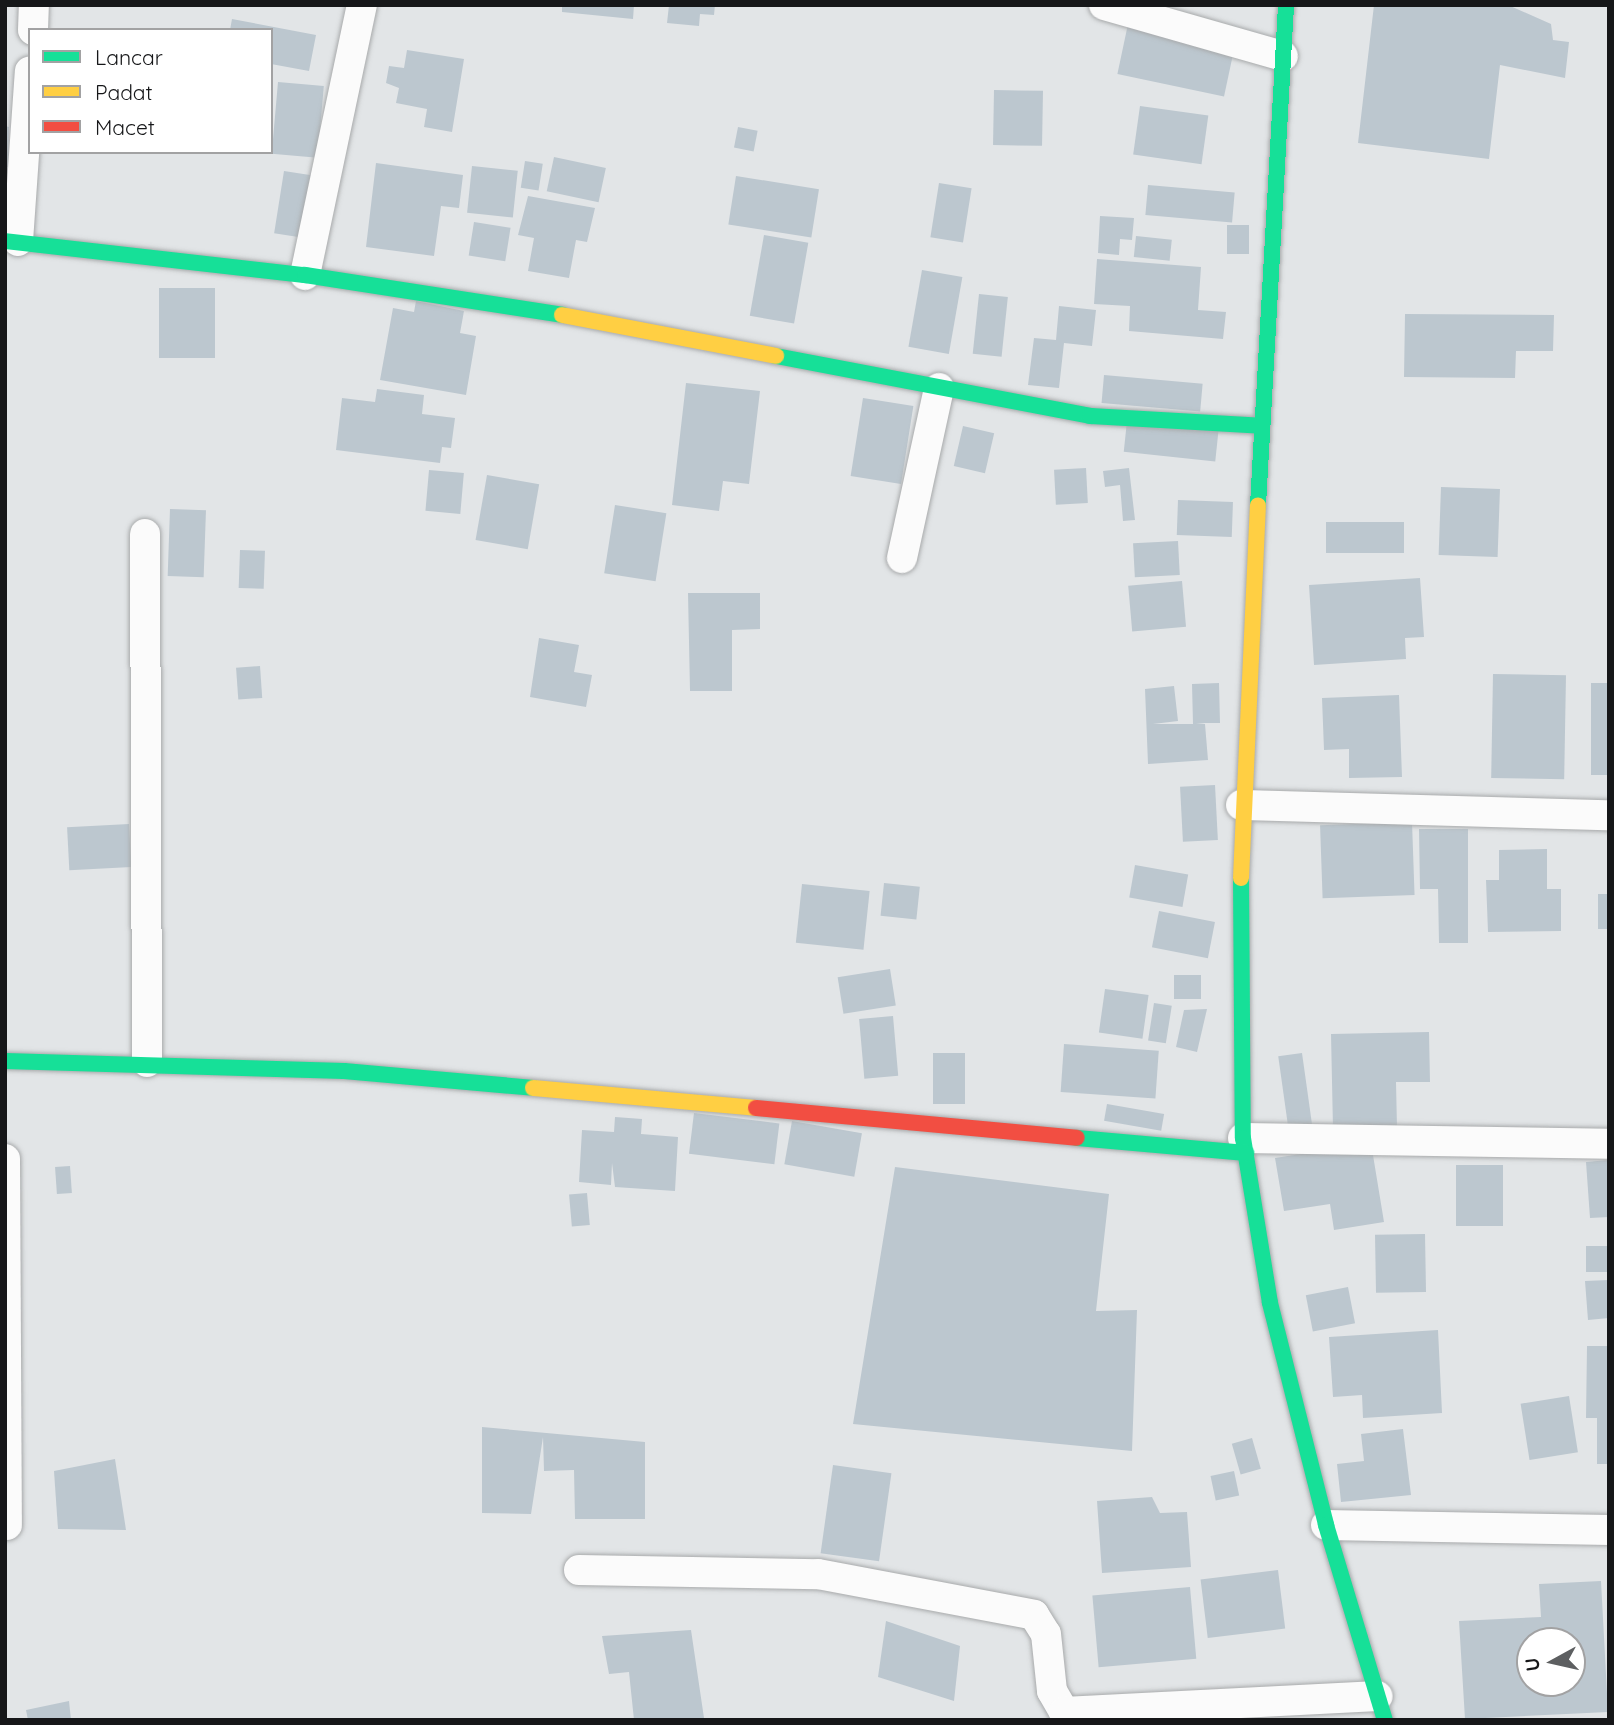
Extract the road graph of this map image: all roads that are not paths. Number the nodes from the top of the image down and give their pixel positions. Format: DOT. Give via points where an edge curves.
graph roads {
  1 [pos="34,5"];
  2 [pos="362,5"];
  3 [pos="1104,5"];
  4 [pos="1286,5"];
  5 [pos="33,28"];
  6 [pos="1283,56"];
  7 [pos="28,90"];
  8 [pos="12,241"];
  9 [pos="306,275"];
  10 [pos="939,388"];
  11 [pos="1262,426"];
  12 [pos="145,534"];
  13 [pos="902,558"];
  14 [pos="1241,805"];
  15 [pos="1609,815"];
  16 [pos="5,1061"];
  17 [pos="147,1062"];
  18 [pos="1609,1144"];
  19 [pos="1245,1146"];
  20 [pos="5,1159"];
  21 [pos="7,1525"];
  22 [pos="1326,1525"];
  23 [pos="1609,1530"];
  24 [pos="579,1570"];
  25 [pos="1382,1708"];
  1 -- 5 [label="street"];
  2 -- 9 [label="street"];
  3 -- 6 [label="street"];
  4 -- 6 [label="main road"];
  6 -- 11 [label="main road"];
  7 -- 8 [label="street"];
  8 -- 9 [label="main road"];
  9 -- 10 [label="main road" via="566,316"];
  10 -- 11 [label="main road" via="1090,416"];
  10 -- 13 [label="street"];
  11 -- 14 [label="main road"];
  12 -- 17 [label="street"];
  14 -- 15 [label="street"];
  14 -- 19 [label="main road"];
  16 -- 17 [label="main road"];
  17 -- 19 [label="main road" via="344,1072"];
  18 -- 19 [label="street"];
  19 -- 22 [label="main road" via="1270,1303"];
  20 -- 21 [label="street"];
  22 -- 23 [label="street"];
  22 -- 25 [label="main road"];
  24 -- 25 [label="street" via="818,1574 1034,1615 1046,1634 1052,1691 1064,1712"];
}
